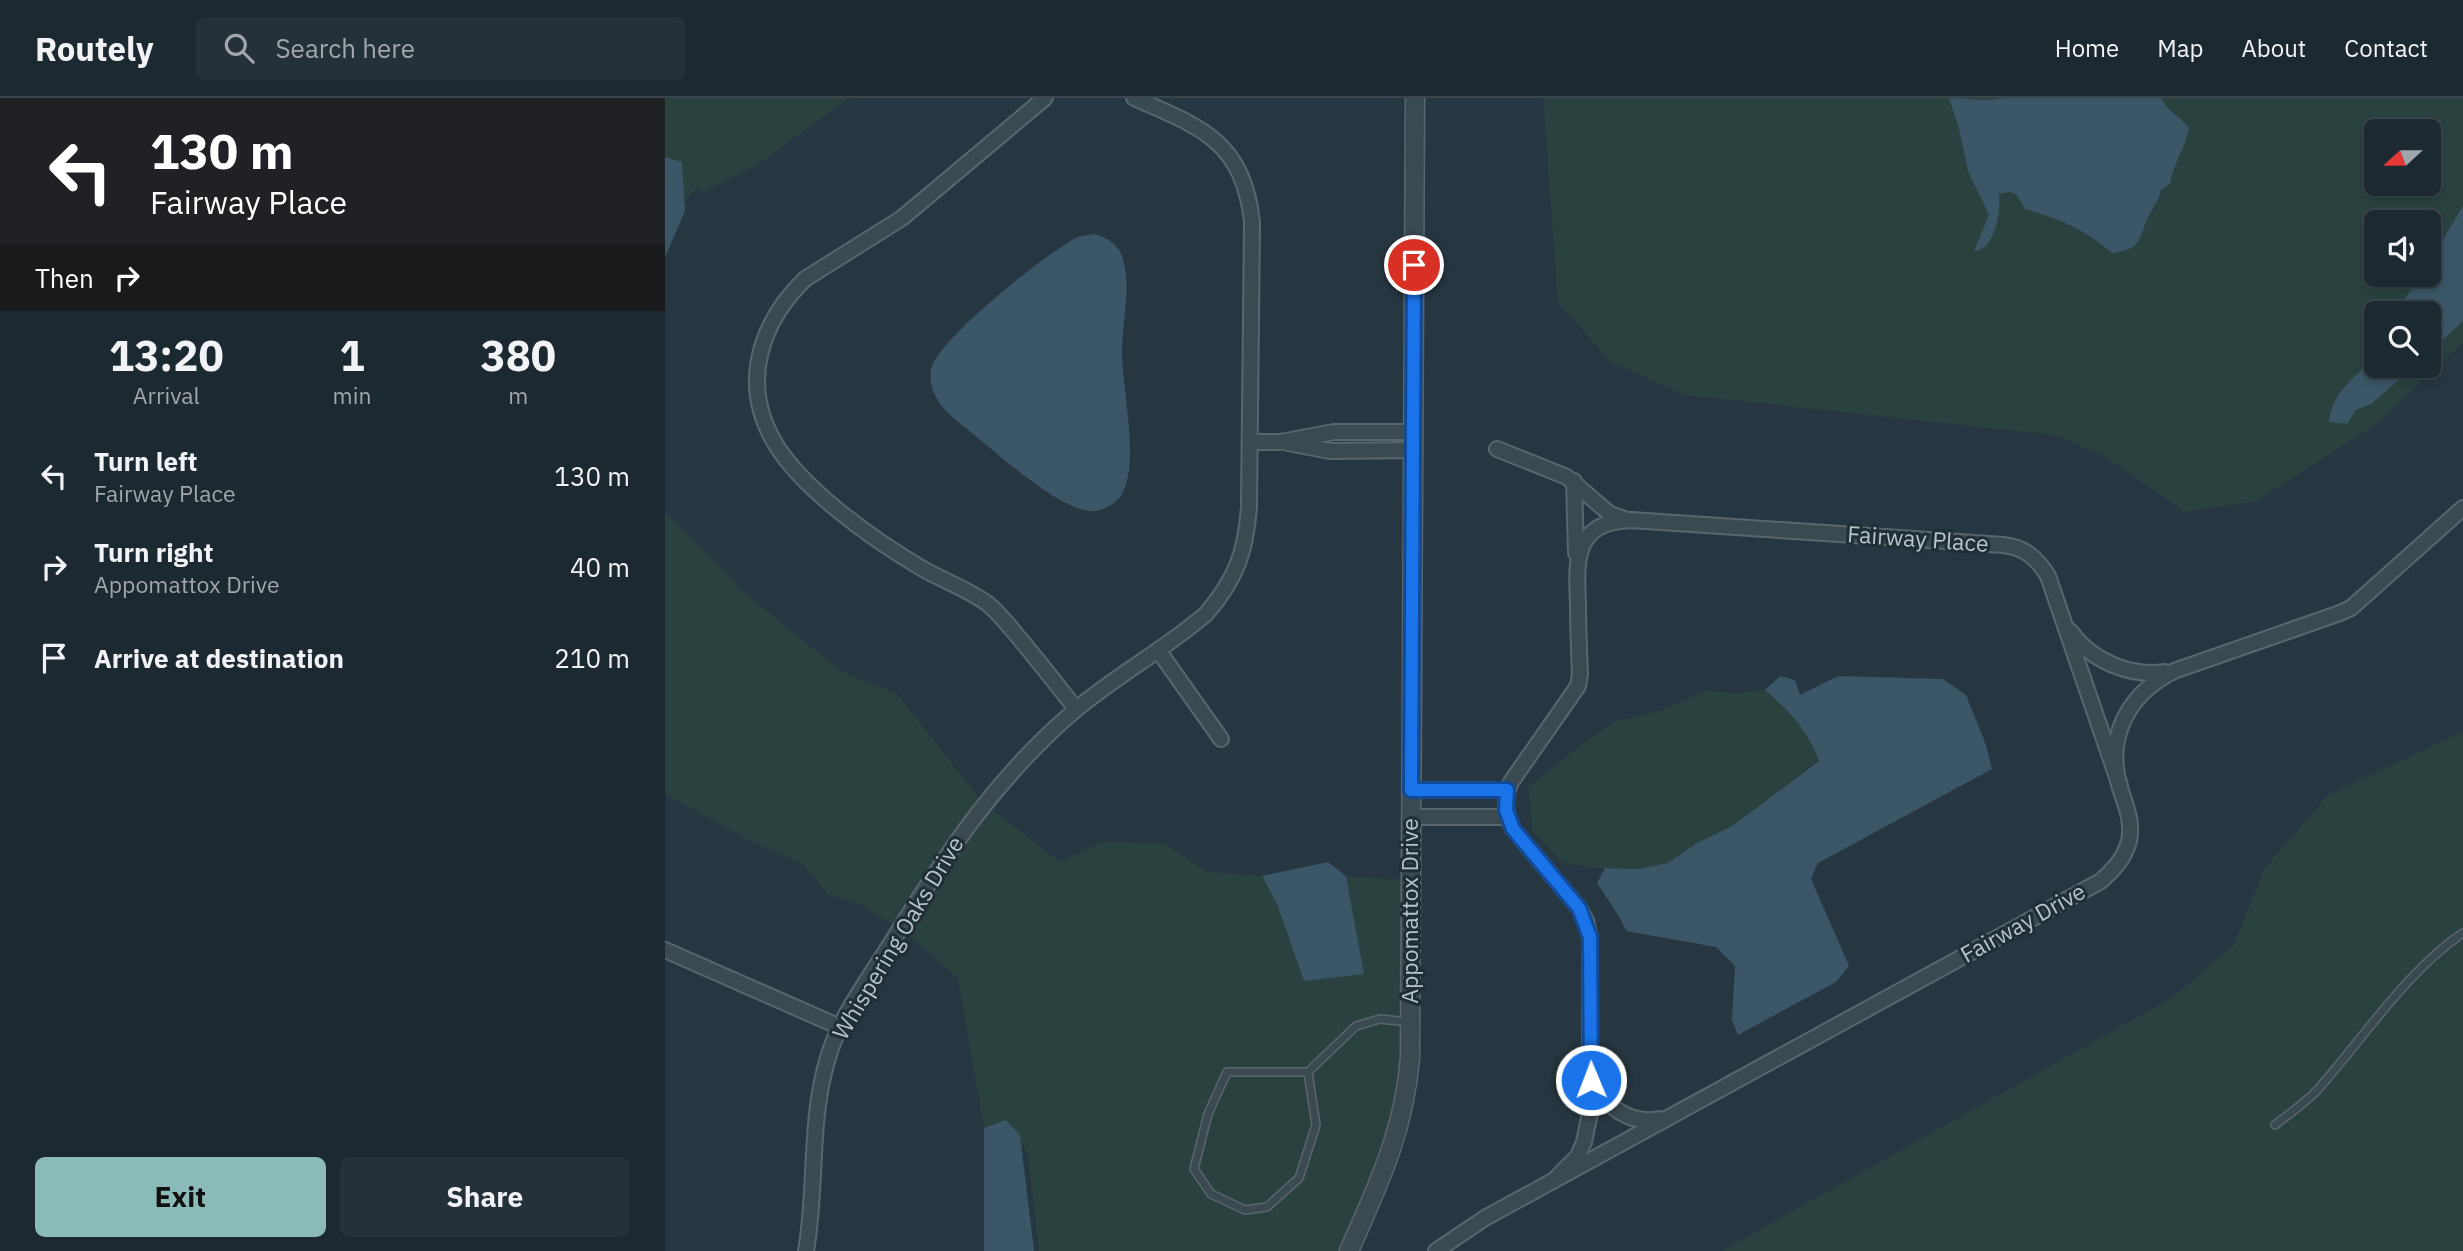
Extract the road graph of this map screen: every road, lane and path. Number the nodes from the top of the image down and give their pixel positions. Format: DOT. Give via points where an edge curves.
graph roads {
  1 [pos="1045,98"];
  2 [pos="1134,98"];
  3 [pos="1415,98"];
  4 [pos="1413,441"];
  5 [pos="1250,442"];
  6 [pos="1497,449"];
  7 [pos="1574,481"];
  8 [pos="2463,508"];
  9 [pos="1632,520"];
  10 [pos="1576,564"];
  11 [pos="2060,612"];
  12 [pos="1158,650"];
  13 [pos="2174,671"];
  14 [pos="1076,709"];
  15 [pos="1221,739"];
  16 [pos="2120,786"];
  17 [pos="1411,790"];
  18 [pos="1507,790"];
  19 [pos="1411,817"];
  20 [pos="1507,817"];
  21 [pos="2463,933"];
  22 [pos="665,950"];
  23 [pos="1410,1022"];
  24 [pos="840,1027"];
  25 [pos="1308,1072"];
  26 [pos="1591,1080"];
  27 [pos="1671,1116"];
  28 [pos="2275,1125"];
  29 [pos="1553,1181"];
  30 [pos="806,1251"];
  31 [pos="1349,1251"];
  32 [pos="1436,1251"];
  1 -- 14 [label="street" via="902,218 792,291 773,316 763,342 758,388 772,439 796,470 880,541 994,609"];
  2 -- 5 [label="street, Whispering Oaks Drive" via="1193,123 1213,137 1231,158 1246,188 1252,222"];
  3 -- 4 [label="street, Appomattox Drive"];
  4 -- 5 [label="street" via="1330,451"];
  4 -- 17 [label="street, Appomattox Drive"];
  5 -- 12 [label="street, Whispering Oaks Drive" via="1248,531 1234,576 1206,614"];
  6 -- 7 [label="street"];
  7 -- 9 [label="street" via="1610,514"];
  7 -- 10 [label="street, Fairway Place"];
  8 -- 13 [label="street, Fairway Drive" via="2351,608"];
  9 -- 10 [label="street, Fairway Place" via="1608,523 1594,531 1582,544"];
  9 -- 11 [label="street, Fairway Place" via="2014,546 2041,564"];
  10 -- 18 [label="street, Fairway Place" via="1578,686"];
  11 -- 13 [label="street" via="2078,642 2098,657 2139,672"];
  11 -- 16 [label="street, Fairway Place"];
  12 -- 14 [label="street, Whispering Oaks Drive"];
  12 -- 15 [label="street"];
  13 -- 16 [label="street, Fairway Drive" via="2147,687 2129,709 2116,741"];
  14 -- 24 [label="street, Whispering Oaks Drive" via="968,823"];
  16 -- 27 [label="street, Fairway Drive" via="2129,811 2129,840 2125,854 2101,881"];
  17 -- 18 [label="street"];
  17 -- 19 [label="street, Appomattox Drive"];
  18 -- 20 [label="street"];
  19 -- 20 [label="street"];
  19 -- 23 [label="street, Appomattox Drive"];
  20 -- 26 [label="street" via="1586,921"];
  21 -- 28 [label="lane" via="2407,985 2319,1089"];
  22 -- 24 [label="street"];
  23 -- 25 [label="lane" via="1380,1019 1356,1026"];
  23 -- 31 [label="street, Appomattox Drive" via="1403,1115"];
  24 -- 30 [label="street, Whispering Oaks Drive" via="819,1093"];
  25 -- 25 [label="lane" via="1227,1072 1208,1114 1194,1169 1211,1194 1245,1210 1267,1207 1299,1178 1315,1125"];
  26 -- 27 [label="street" via="1605,1100 1624,1114 1645,1121"];
  26 -- 29 [label="street" via="1584,1142 1571,1166"];
  27 -- 29 [label="street, Fairway Drive"];
  29 -- 32 [label="street, Fairway Drive"];
}
